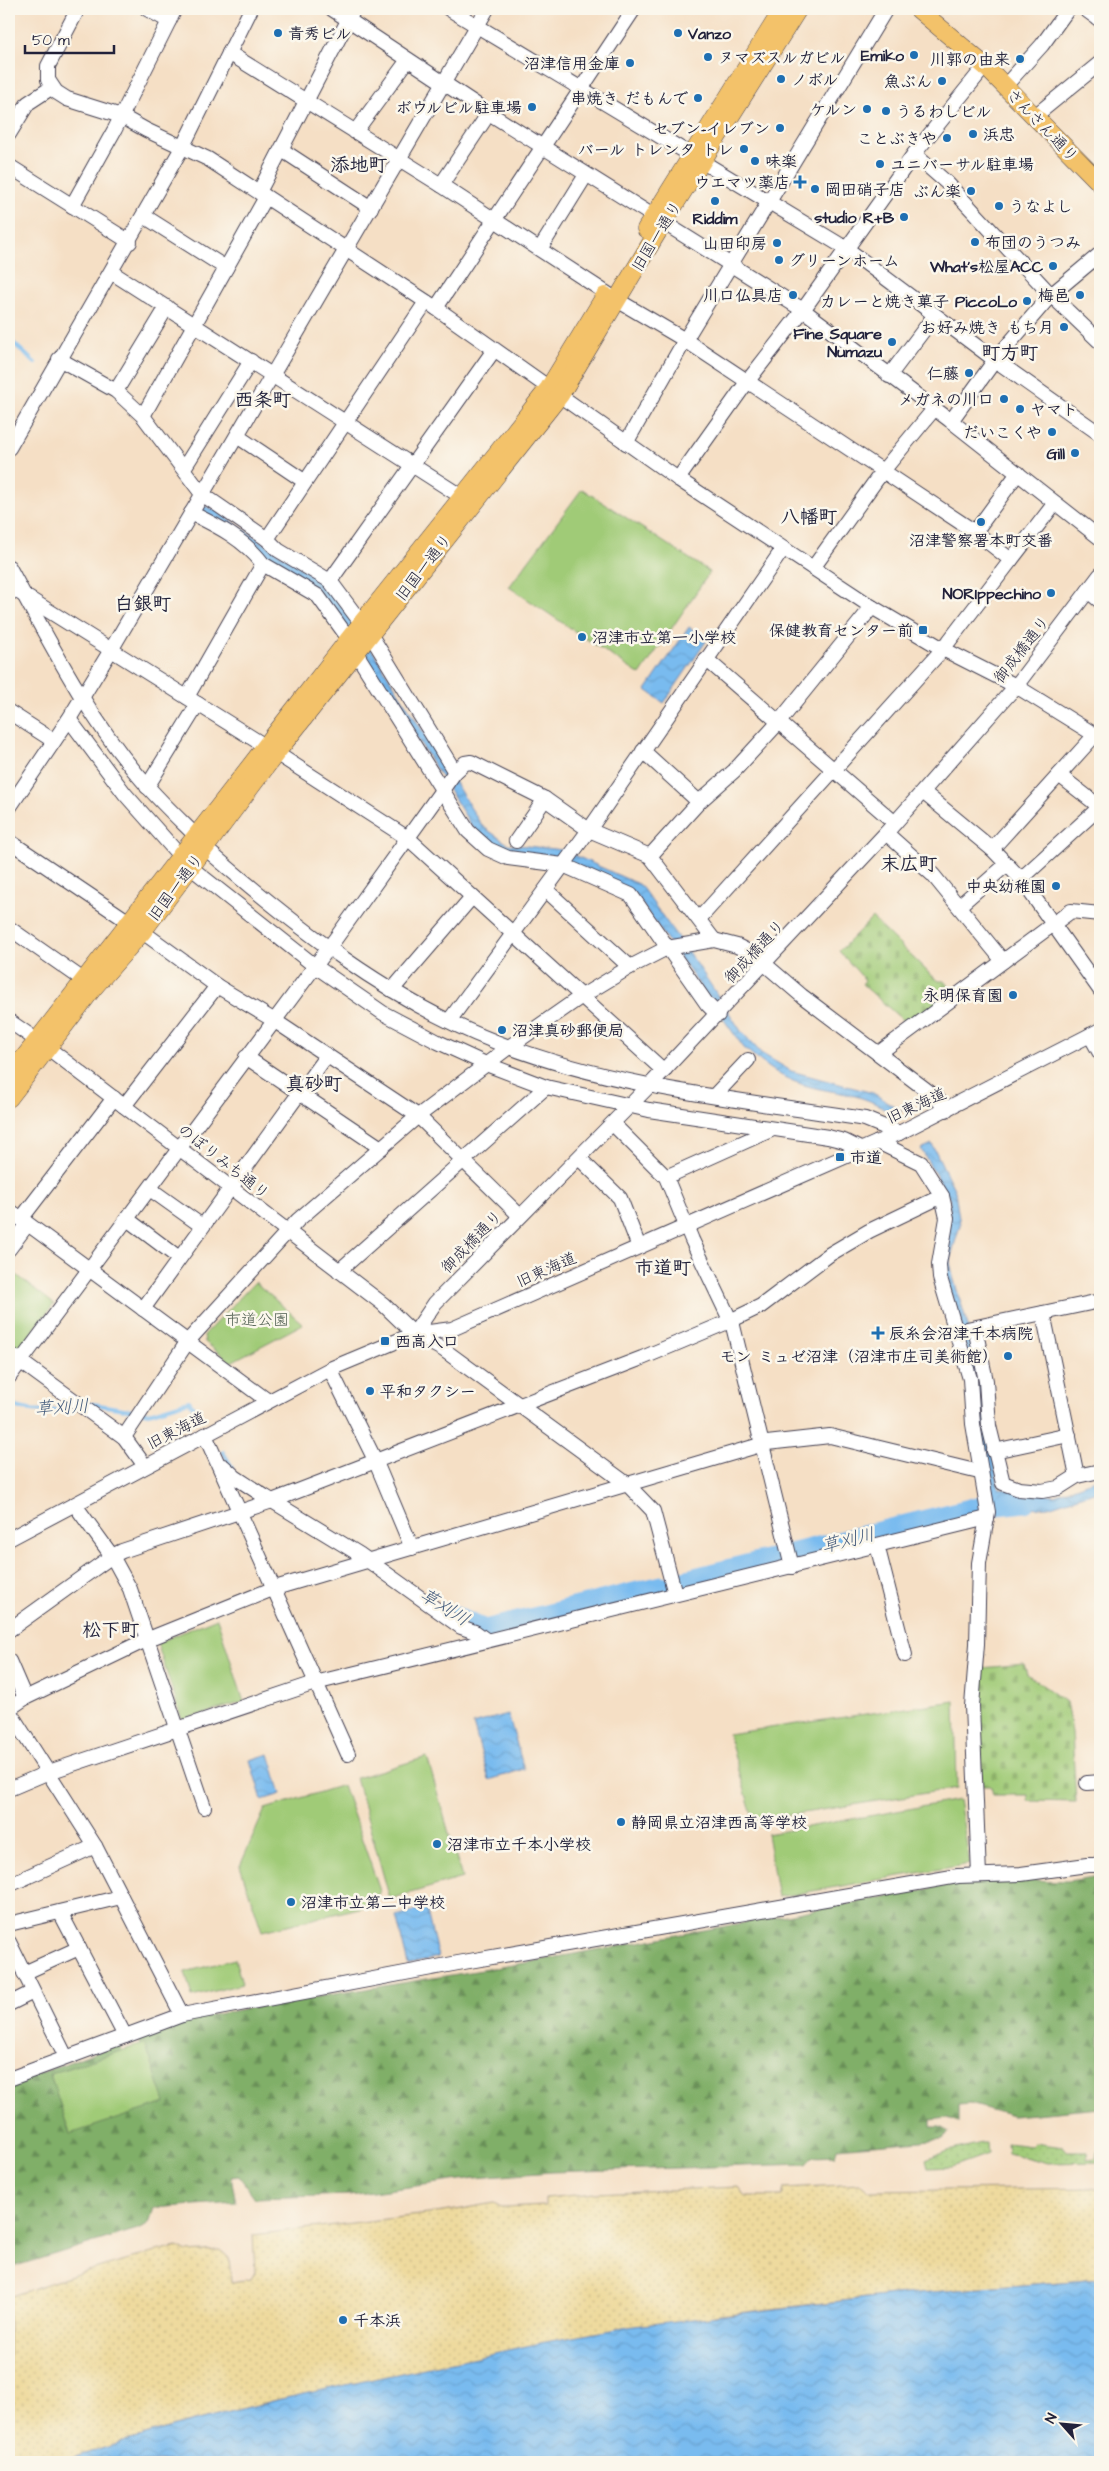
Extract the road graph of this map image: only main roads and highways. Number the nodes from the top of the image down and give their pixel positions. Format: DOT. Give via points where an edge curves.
graph roads {
  1 [pos="783,9"];
  2 [pos="798,9"];
  3 [pos="918,9"];
  4 [pos="698,158"];
  5 [pos="1100,183"];
  6 [pos="554,392"];
  7 [pos="358,639"];
  8 [pos="42,1044"];
  9 [pos="9,1077"];
  10 [pos="9,1098"];
  1 -- 4 [label="main road, 旧国一通り"];
  2 -- 4 [label="main road, 旧国一通り"];
  3 -- 5 [label="main road, さんさん通り" via="985,66"];
  4 -- 6 [label="main road, 旧国一通り"];
  6 -- 7 [label="main road, 旧国一通り"];
  6 -- 7 [label="main road, 旧国一通り" via="462,497"];
  7 -- 8 [label="main road, 旧国一通り"];
  8 -- 9 [label="main road, 旧国一通り"];
  8 -- 10 [label="main road, 旧国一通り"];
}
